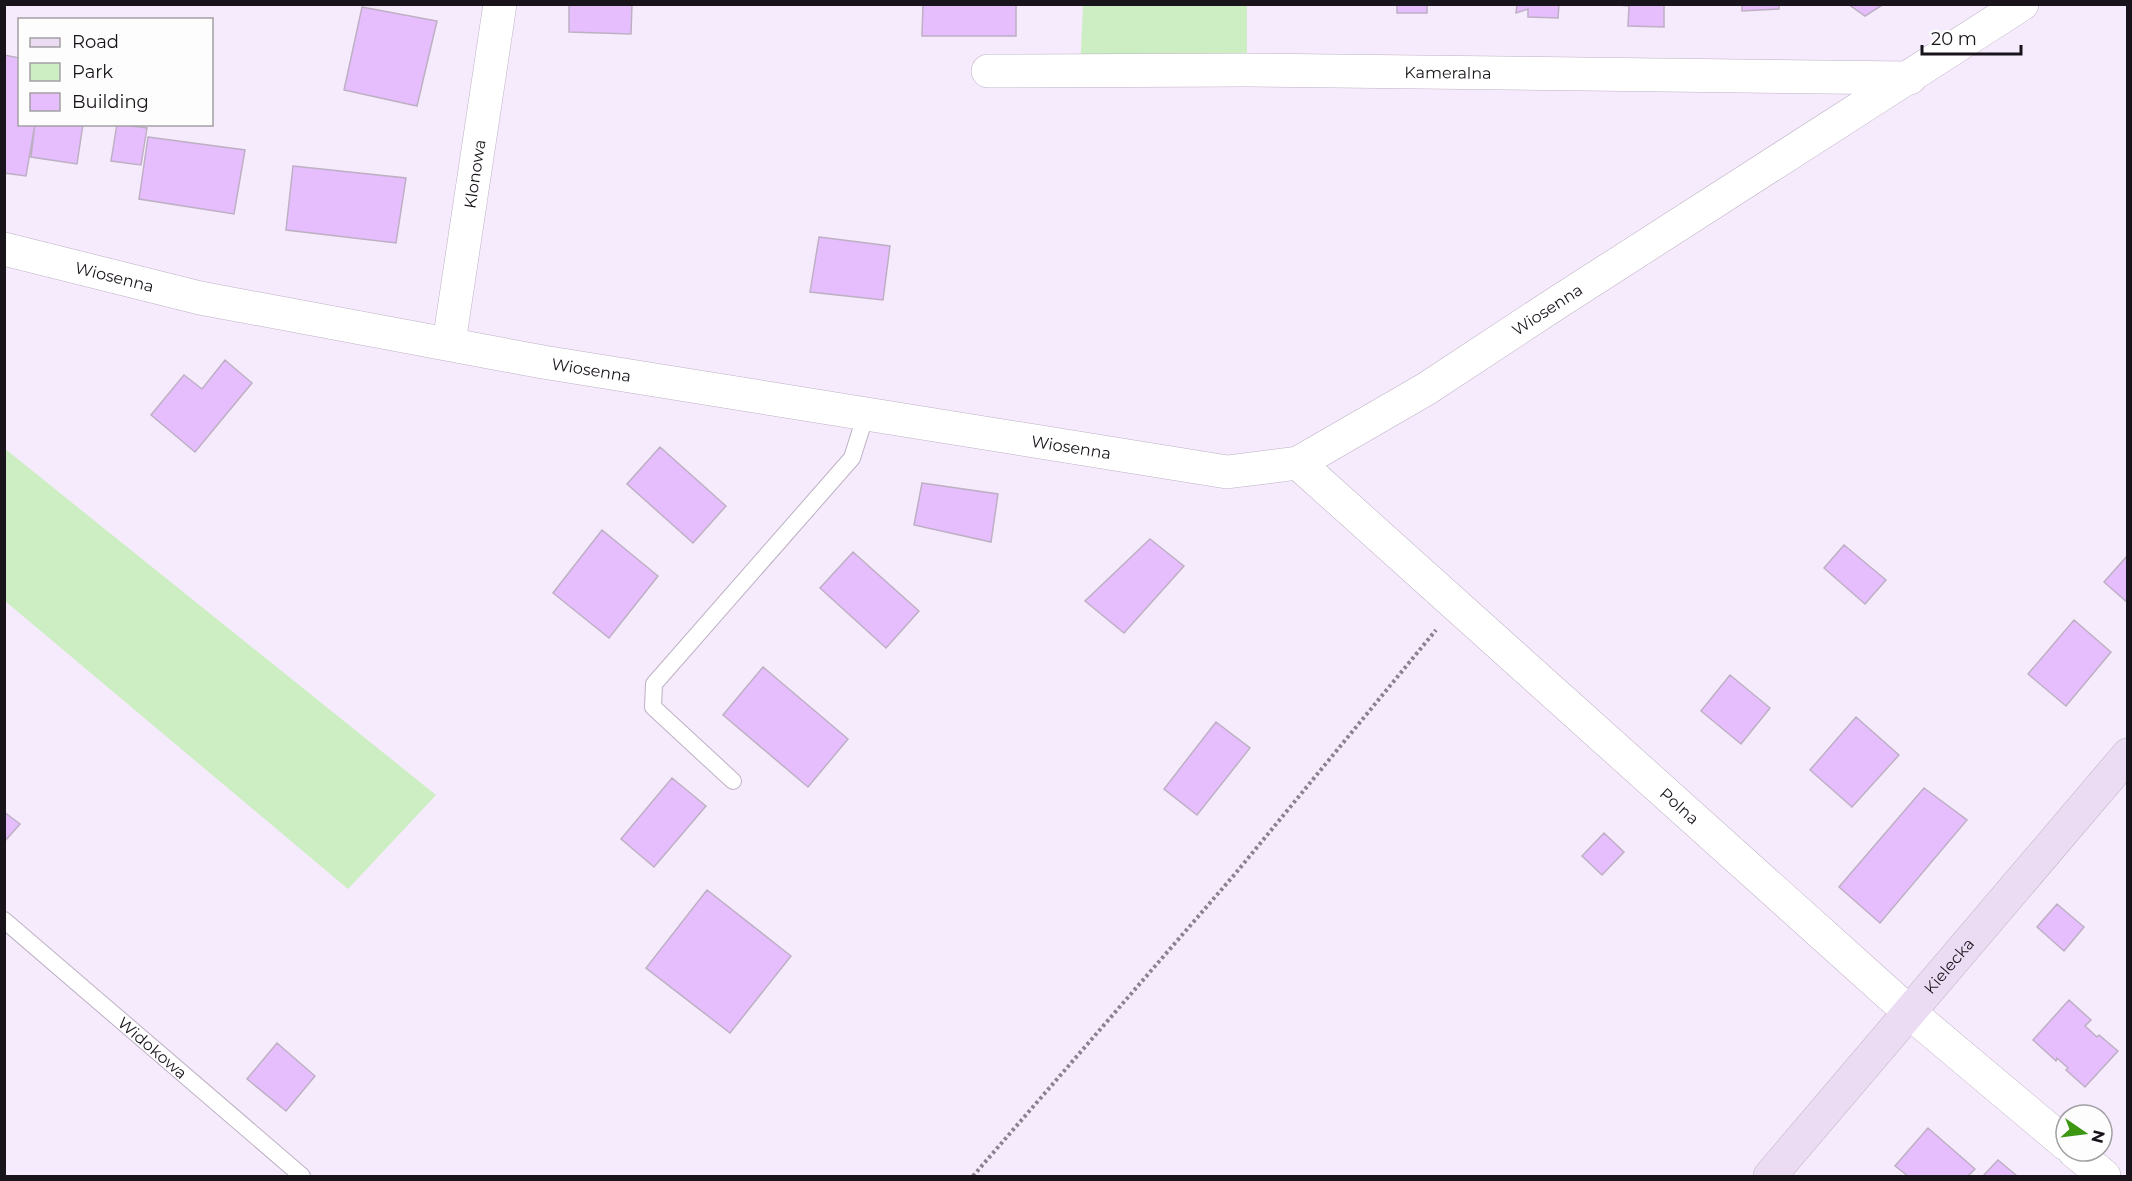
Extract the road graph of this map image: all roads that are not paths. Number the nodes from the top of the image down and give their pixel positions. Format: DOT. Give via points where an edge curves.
graph roads {
  1 [pos="501,4"];
  2 [pos="2022,4"];
  3 [pos="988,71"];
  4 [pos="1910,78"];
  5 [pos="4,249"];
  6 [pos="449,343"];
  7 [pos="866,414"];
  8 [pos="1298,463"];
  9 [pos="2127,755"];
  10 [pos="733,781"];
  11 [pos="4,920"];
  12 [pos="1909,1011"];
  13 [pos="2054,1134"];
  14 [pos="2088,1163"];
  15 [pos="302,1176"];
  16 [pos="1770,1176"];
  17 [pos="2104,1176"];
  1 -- 6 [label="street, Klonowa"];
  2 -- 4 [label="street, Wiosenna"];
  3 -- 4 [label="street, Kameralna" via="1259,70"];
  4 -- 8 [label="street, Wiosenna" via="1426,389"];
  5 -- 6 [label="street, Wiosenna" via="200,298"];
  6 -- 7 [label="street, Wiosenna"];
  7 -- 8 [label="street, Wiosenna" via="1227,472"];
  7 -- 10 [label="lane" via="852,458 654,684 652,707"];
  8 -- 12 [label="street, Polna"];
  9 -- 12 [label="street, Kielecka"];
  11 -- 15 [label="lane, Widokowa"];
  12 -- 13 [label="street, Polna"];
  12 -- 16 [label="street, Kielecka"];
  14 -- 17 [label="street"];
}
